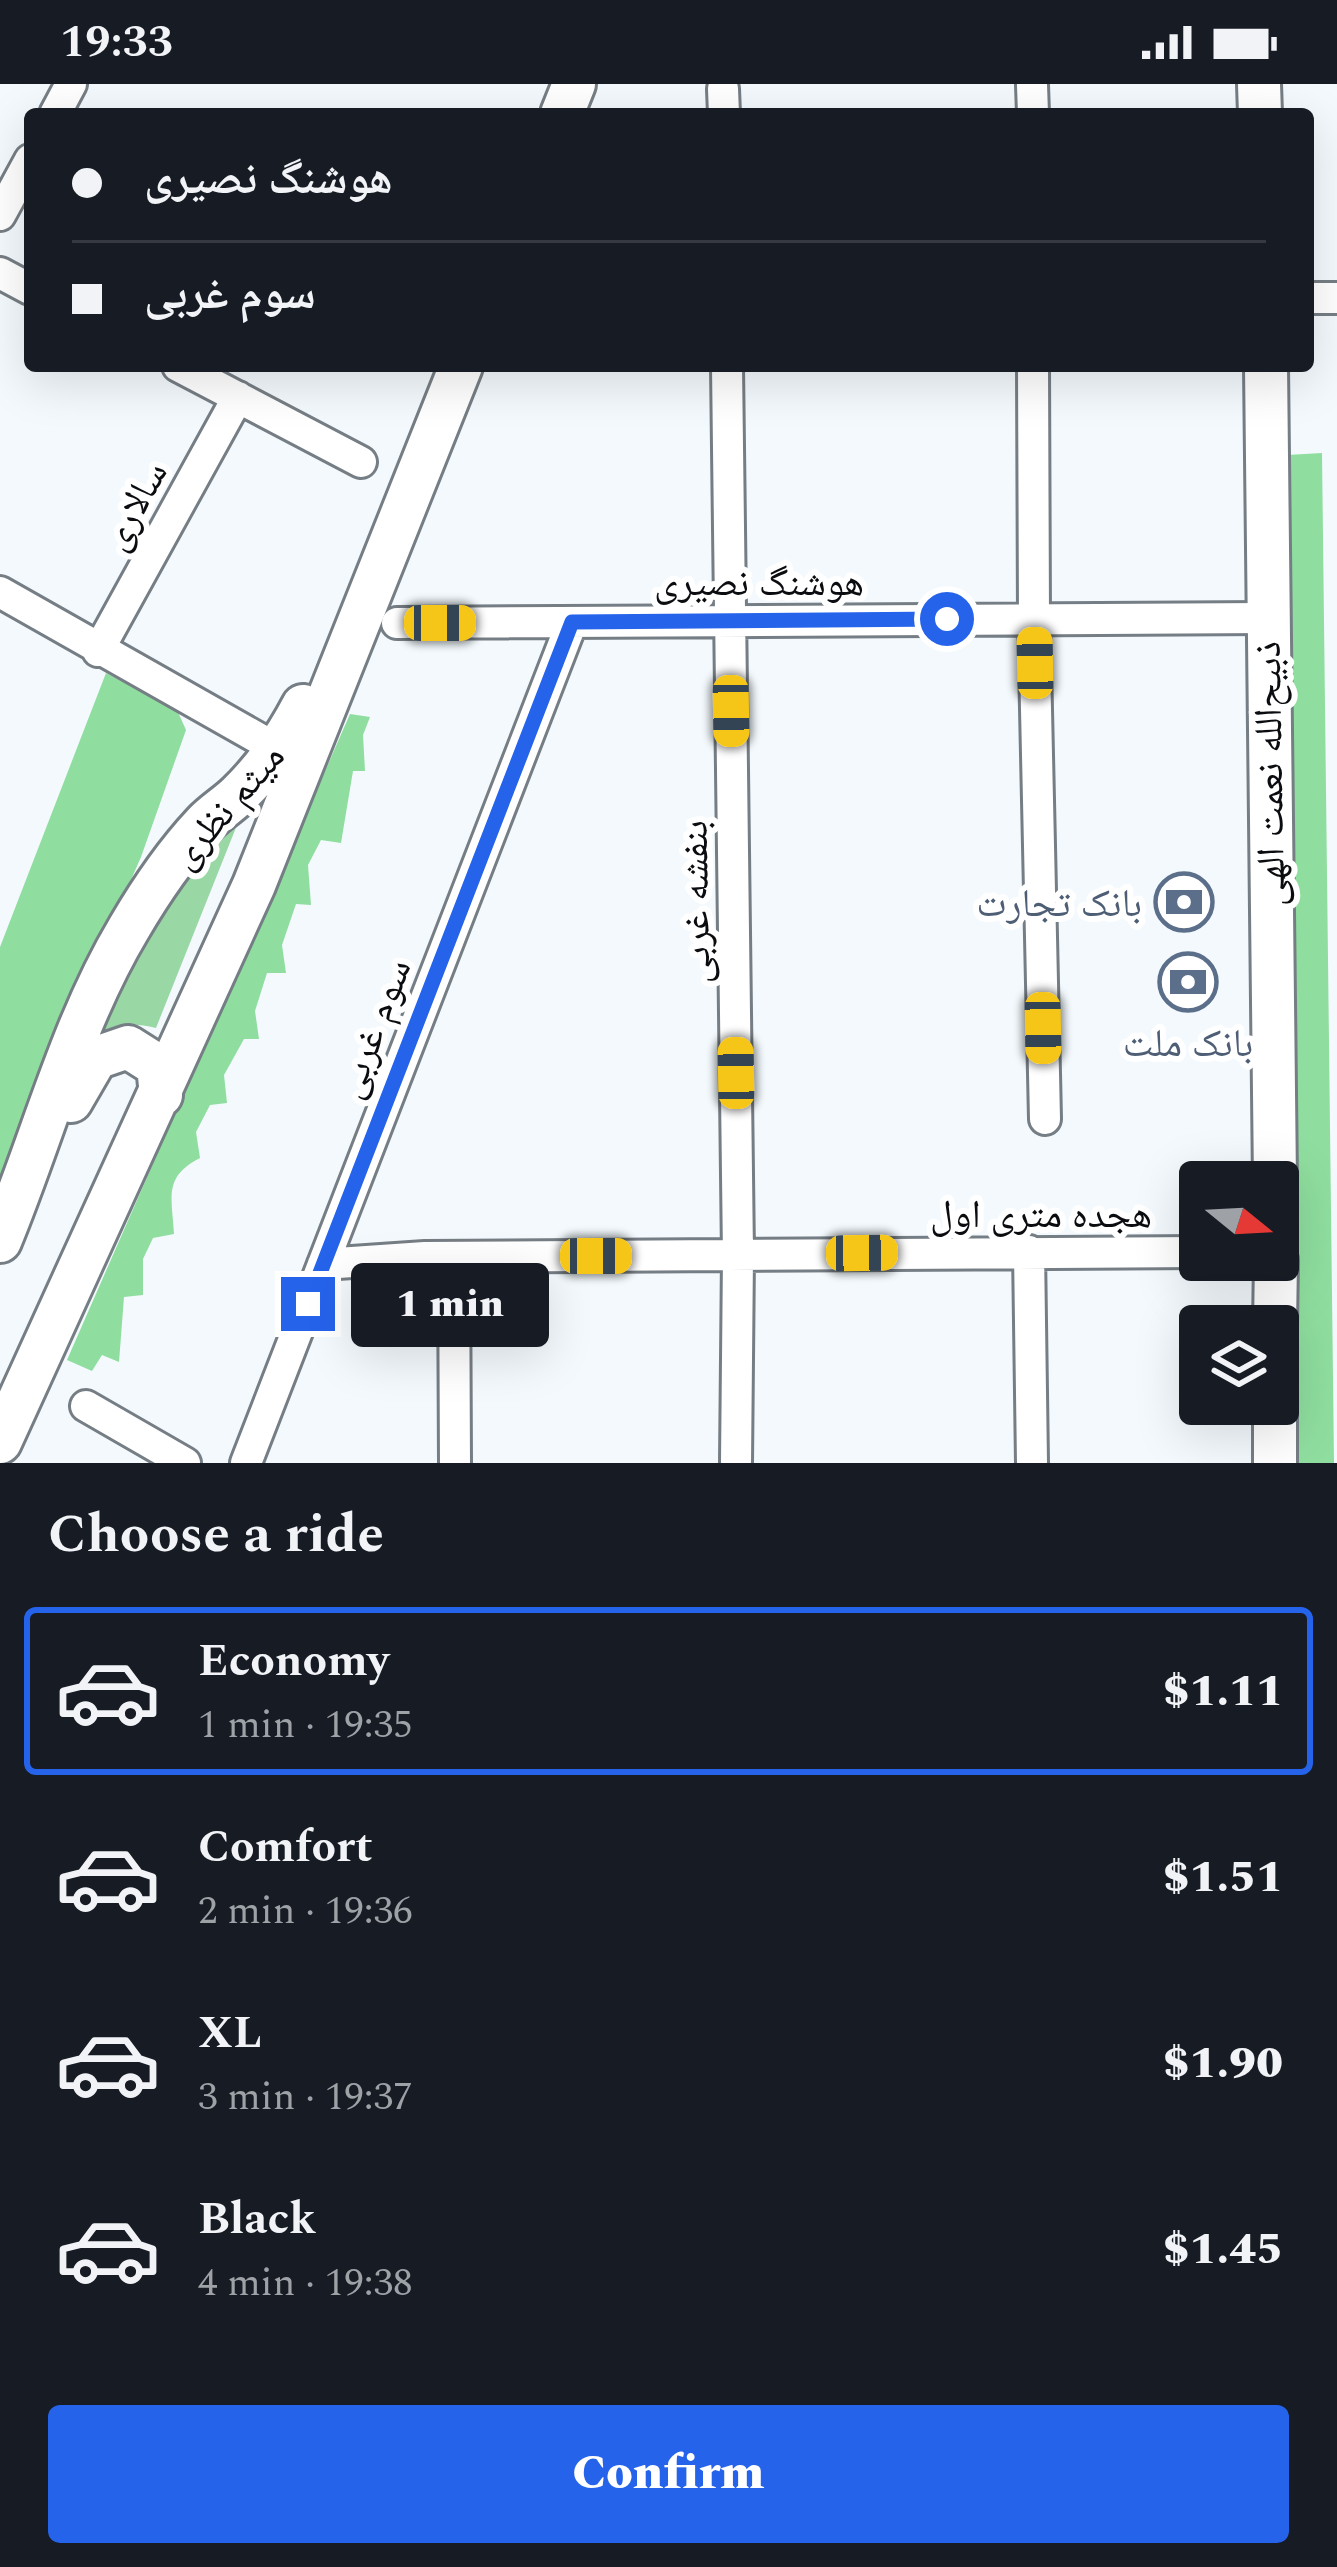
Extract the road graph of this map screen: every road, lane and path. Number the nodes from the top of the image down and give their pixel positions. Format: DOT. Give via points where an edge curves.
graph roads {
  1 [pos="24,171"];
  2 [pos="0,215"];
  3 [pos="201,372"];
  4 [pos="447,372"];
  5 [pos="459,372"];
  6 [pos="727,372"];
  7 [pos="1033,372"];
  8 [pos="1266,372"];
  9 [pos="238,397"];
  10 [pos="361,462"];
  11 [pos="0,592"];
  12 [pos="1034,618"];
  13 [pos="1266,618"];
  14 [pos="730,620"];
  15 [pos="572,622"];
  16 [pos="397,623"];
  17 [pos="98,651"];
  18 [pos="279,751"];
  19 [pos="161,1095"];
  20 [pos="1046,1119"];
  21 [pos="1275,1161"];
  22 [pos="23,1185"];
  23 [pos="0,1241"];
  24 [pos="1029,1251"];
  25 [pos="1179,1252"];
  26 [pos="738,1255"];
  27 [pos="454,1258"];
  28 [pos="323,1264"];
  29 [pos="86,1406"];
  30 [pos="1275,1425"];
  31 [pos="0,1442"];
  32 [pos="185,1463"];
  33 [pos="246,1463"];
  34 [pos="455,1463"];
  35 [pos="736,1463"];
  36 [pos="1032,1463"];
  37 [pos="1275,1463"];
  1 -- 2 [label="street"];
  3 -- 9 [label="street"];
  4 -- 18 [label="main road, میثم نظری" via="339,640"];
  5 -- 19 [label="main road, میثم نظری" via="254,885"];
  6 -- 14 [label="street, بنفشه غربی"];
  7 -- 12 [label="street"];
  8 -- 13 [label="main road, ذبیح‌الله نعمت الهی"];
  9 -- 10 [label="street"];
  9 -- 17 [label="street, سالاری"];
  11 -- 17 [label="street"];
  12 -- 13 [label="street, هوشنگ نصیری"];
  12 -- 14 [label="street, هوشنگ نصیری"];
  12 -- 20 [label="street"];
  13 -- 21 [label="main road, ذبیح‌الله نعمت الهی"];
  14 -- 15 [label="street, هوشنگ نصیری"];
  14 -- 26 [label="street, بنفشه غربی"];
  15 -- 16 [label="street, هوشنگ نصیری"];
  15 -- 28 [label="street, سوم غربی"];
  17 -- 18 [label="street"];
  18 -- 22 [label="main road, میثم نظری" via="205,824 129,928"];
  19 -- 22 [label="main road" via="158,1066 143,1054 128,1047 96,1058"];
  19 -- 31 [label="main road, میثم نظری"];
  22 -- 23 [label="main road, میثم نظری"];
  24 -- 25 [label="street, هجده متری اول"];
  24 -- 26 [label="street, هجده متری اول"];
  24 -- 36 [label="street"];
  26 -- 27 [label="street, هجده متری اول"];
  26 -- 35 [label="street, بنفشه غربی"];
  27 -- 28 [label="street, هجده متری اول"];
  27 -- 34 [label="street"];
  28 -- 33 [label="street, سوم غربی"];
  29 -- 32 [label="street"];
  30 -- 37 [label="main road"];
}
